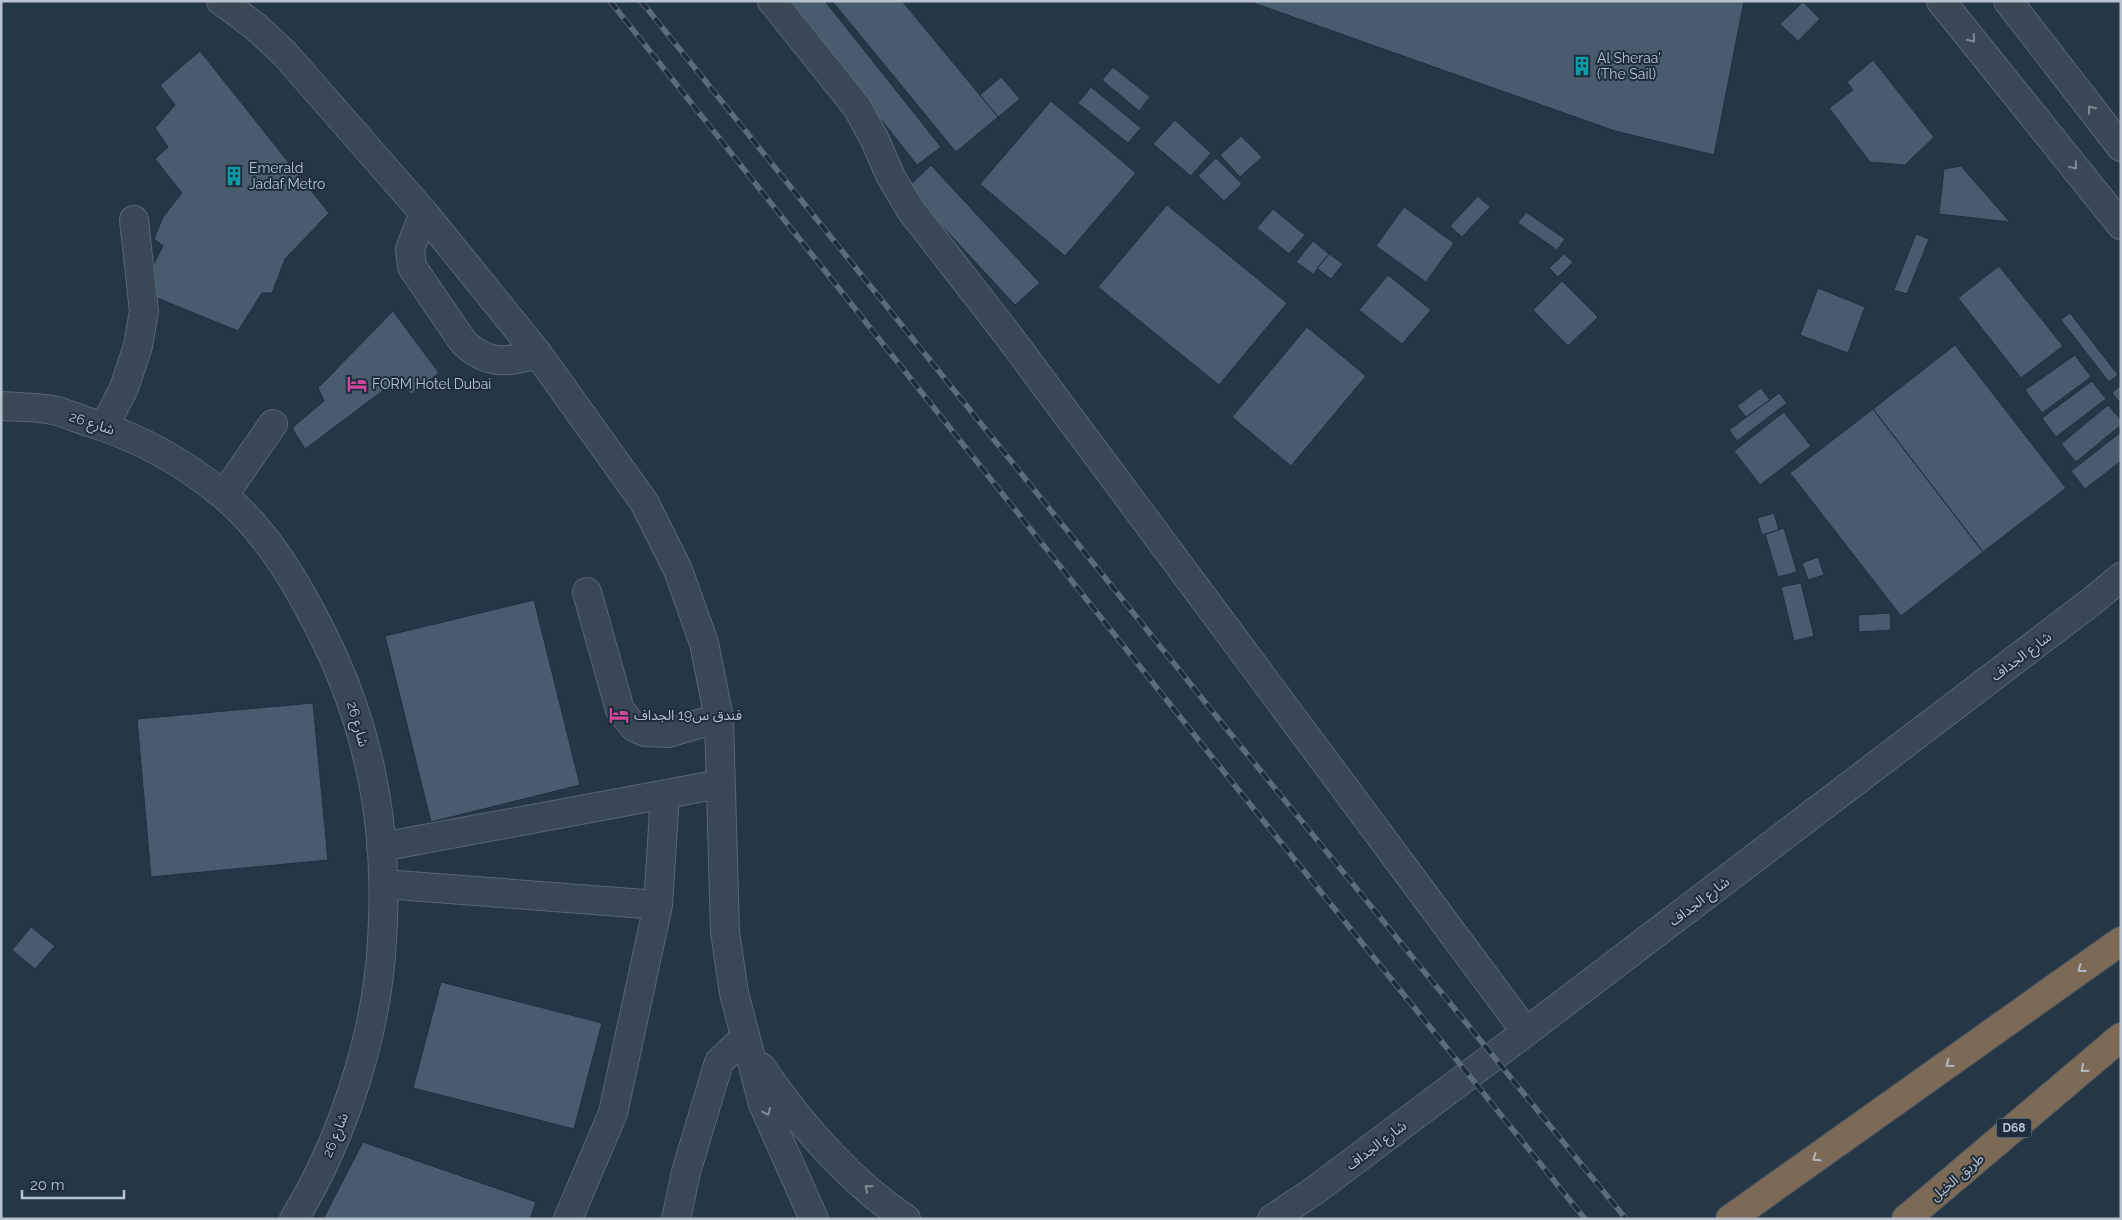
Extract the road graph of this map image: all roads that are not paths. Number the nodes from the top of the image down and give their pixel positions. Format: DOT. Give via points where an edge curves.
graph roads {
  1 [pos="221,1"];
  2 [pos="772,1"];
  3 [pos="1942,1"];
  4 [pos="2008,1"];
  5 [pos="2121,148"];
  6 [pos="424,213"];
  7 [pos="134,220"];
  8 [pos="2121,225"];
  9 [pos="538,354"];
  10 [pos="1,406"];
  11 [pos="274,424"];
  12 [pos="104,427"];
  13 [pos="224,495"];
  14 [pos="2121,577"];
  15 [pos="587,592"];
  16 [pos="719,718"];
  17 [pos="720,784"];
  18 [pos="666,795"];
  19 [pos="381,847"];
  20 [pos="384,884"];
  21 [pos="658,905"];
  22 [pos="2121,941"];
  23 [pos="1526,1032"];
  24 [pos="2121,1037"];
  25 [pos="747,1043"];
  26 [pos="294,1219"];
  27 [pos="568,1219"];
  28 [pos="676,1219"];
  29 [pos="814,1219"];
  30 [pos="906,1219"];
  31 [pos="1272,1219"];
  32 [pos="1730,1219"];
  33 [pos="1906,1219"];
  1 -- 6 [label="street" via="285,54"];
  2 -- 23 [label="street" via="857,107 910,209 1020,351"];
  3 -- 8 [label="street, one-way"];
  5 -- 4 [label="street, one-way"];
  6 -- 9 [label="street"];
  6 -- 9 [label="street" via="410,249 412,267 464,343 474,352 501,361"];
  7 -- 12 [label="street" via="144,311 138,346 127,380"];
  9 -- 16 [label="street" via="644,502 678,570 704,643"];
  10 -- 12 [label="street, شارع 26" via="53,410"];
  11 -- 13 [label="street"];
  12 -- 13 [label="street, شارع 26" via="125,434 177,461"];
  13 -- 19 [label="street, شارع 26" via="260,533 291,576 326,637 353,702 372,771"];
  14 -- 23 [label="street, شارع الجداف"];
  15 -- 16 [label="street" via="620,710 634,727 645,732 668,733"];
  16 -- 17 [label="street"];
  17 -- 18 [label="street"];
  17 -- 25 [label="street" via="725,932 734,993"];
  18 -- 19 [label="street"];
  18 -- 21 [label="street"];
  19 -- 20 [label="street, شارع 26"];
  20 -- 21 [label="street"];
  20 -- 26 [label="street, شارع 26" via="380,962 362,1058 338,1132"];
  21 -- 27 [label="street" via="613,1113"];
  22 -- 32 [label="highway, one-way"];
  23 -- 31 [label="street, شارع الجداف"];
  24 -- 33 [label="highway, طريق الخيل / D68, one-way"];
  25 -- 28 [label="street" via="719,1062 686,1172"];
  25 -- 29 [label="street, one-way" via="763,1104"];
  30 -- 25 [label="street, one-way" via="817,1141 781,1096"];
}
